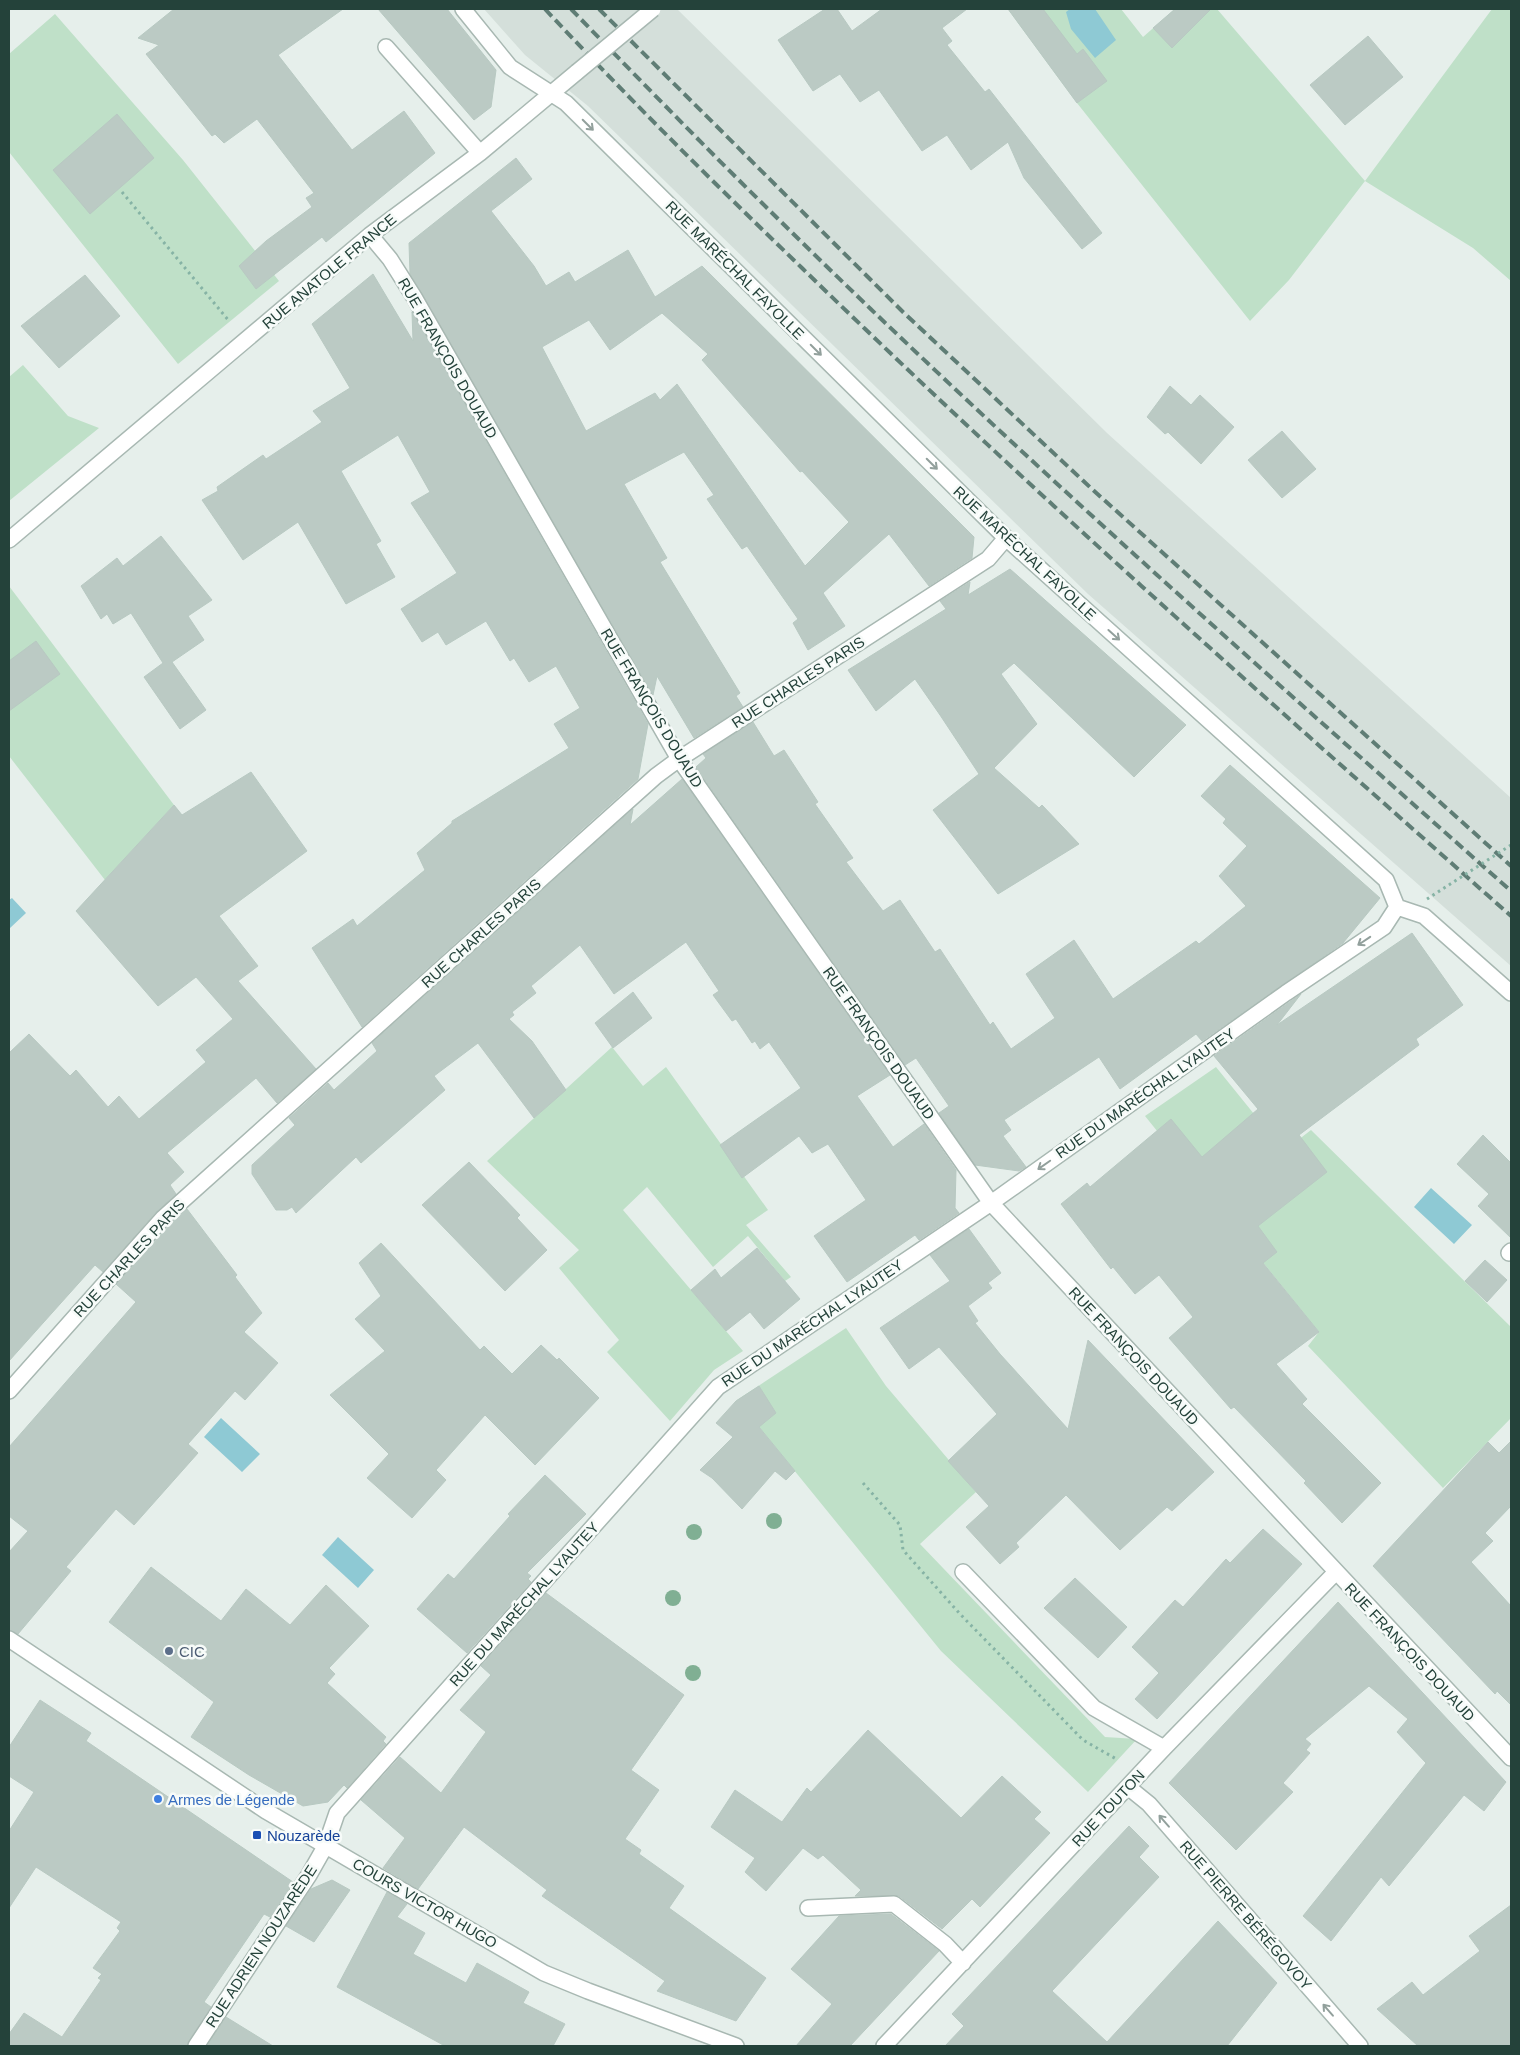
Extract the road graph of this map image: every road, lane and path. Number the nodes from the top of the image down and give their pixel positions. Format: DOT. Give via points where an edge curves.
graph roads {
  1 [pos="463,9"];
  2 [pos="653,9"];
  3 [pos="386,47"];
  4 [pos="552,92"];
  5 [pos="480,153"];
  6 [pos="122,192"];
  7 [pos="370,235"];
  8 [pos="246,340"];
  9 [pos="1006,538"];
  10 [pos="9,540"];
  11 [pos="679,759"];
  12 [pos="1511,845"];
  13 [pos="1427,899"];
  14 [pos="1397,907"];
  15 [pos="1511,993"];
  16 [pos="991,1203"];
  17 [pos="9,1390"];
  18 [pos="963,1572"];
  19 [pos="1335,1572"];
  20 [pos="9,1639"];
  21 [pos="1164,1748"];
  22 [pos="1511,1758"];
  23 [pos="1128,1787"];
  24 [pos="326,1846"];
  25 [pos="808,1908"];
  26 [pos="963,1963"];
  27 [pos="196,2046"];
  28 [pos="736,2046"];
  29 [pos="884,2046"];
  30 [pos="1360,2046"];
  1 -- 4 [label="street, RUE MARÉCHAL FAYOLLE" via="510,67"];
  2 -- 4 [label="street, RUE ANATOLE FRANCE, bridge"];
  3 -- 5 [label="street"];
  4 -- 5 [label="street, RUE ANATOLE FRANCE"];
  4 -- 9 [label="street, RUE MARÉCHAL FAYOLLE, one-way"];
  5 -- 7 [label="street, RUE ANATOLE FRANCE"];
  6 -- 8 [label="path"];
  7 -- 8 [label="street, RUE ANATOLE FRANCE"];
  7 -- 11 [label="street, RUE FRANÇOIS DOUAUD" via="414,297"];
  8 -- 10 [label="street, RUE ANATOLE FRANCE"];
  9 -- 11 [label="street, RUE CHARLES PARIS" via="988,559"];
  9 -- 14 [label="street, RUE MARÉCHAL FAYOLLE, one-way" via="1386,880"];
  11 -- 16 [label="street, RUE FRANÇOIS DOUAUD"];
  11 -- 17 [label="street, RUE CHARLES PARIS" via="656,776 162,1218"];
  12 -- 13 [label="path, bridge"];
  14 -- 15 [label="street" via="1424,916"];
  14 -- 16 [label="street, RUE DU MARÉCHAL LYAUTEY, one-way" via="1384,927"];
  16 -- 19 [label="street, RUE FRANÇOIS DOUAUD"];
  16 -- 24 [label="street, RUE DU MARÉCHAL LYAUTEY" via="718,1387 337,1814"];
  18 -- 21 [label="street" via="1094,1708"];
  19 -- 21 [label="street, RUE TOUTON"];
  19 -- 22 [label="street, RUE FRANÇOIS DOUAUD"];
  20 -- 24 [label="street, COURS VICTOR HUGO" via="266,1811"];
  21 -- 23 [label="street, RUE TOUTON"];
  23 -- 26 [label="street, RUE TOUTON"];
  30 -- 23 [label="street, RUE PIERRE BÉRÉGOVOY, one-way" via="1149,1804"];
  24 -- 27 [label="street, RUE ADRIEN NOUZARÈDE"];
  24 -- 28 [label="street, COURS VICTOR HUGO" via="544,1973"];
  25 -- 26 [label="street" via="894,1904 945,1944"];
  26 -- 29 [label="street, RUE TOUTON"];
}
